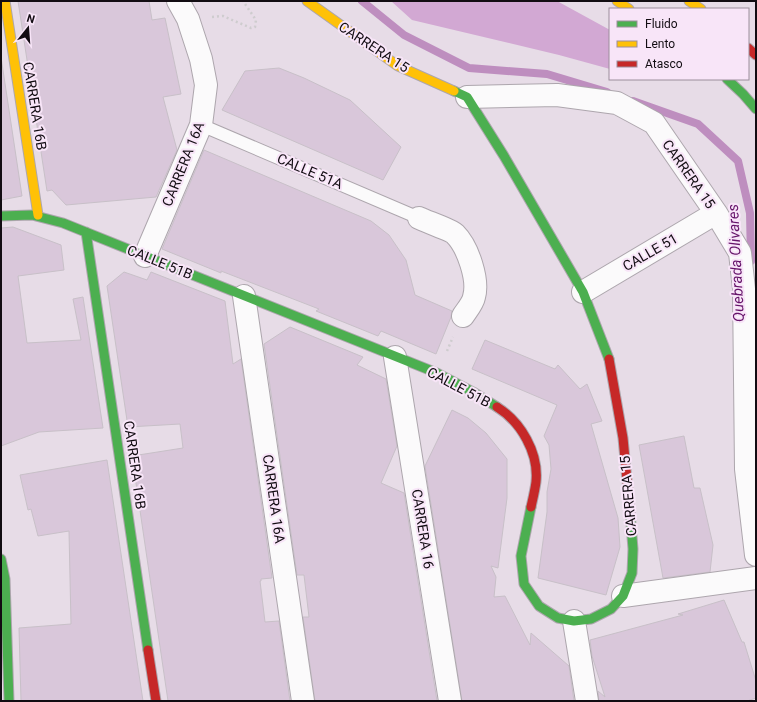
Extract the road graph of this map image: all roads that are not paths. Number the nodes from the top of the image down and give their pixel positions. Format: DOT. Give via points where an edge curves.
graph roads {
  1 [pos="5,1"];
  2 [pos="307,1"];
  3 [pos="617,1"];
  4 [pos="689,1"];
  5 [pos="628,8"];
  6 [pos="700,8"];
  7 [pos="183,10"];
  8 [pos="728,80"];
  9 [pos="467,97"];
  10 [pos="756,110"];
  11 [pos="201,125"];
  12 [pos="716,213"];
  13 [pos="38,215"];
  14 [pos="1,216"];
  15 [pos="419,218"];
  16 [pos="86,232"];
  17 [pos="145,256"];
  18 [pos="583,292"];
  19 [pos="244,296"];
  20 [pos="463,316"];
  21 [pos="395,357"];
  22 [pos="756,556"];
  23 [pos="1,559"];
  24 [pos="756,578"];
  25 [pos="623,596"];
  26 [pos="574,621"];
  27 [pos="9,701"];
  28 [pos="156,701"];
  29 [pos="303,701"];
  30 [pos="450,701"];
  31 [pos="587,701"];
  1 -- 13 [label="main road, CARRERA 16B"];
  2 -- 9 [label="main road, CARRERA 15" via="398,66"];
  3 -- 5 [label="main road"];
  4 -- 6 [label="main road"];
  7 -- 11 [label="street, CARRERA 16A" via="201,59 206,85"];
  8 -- 10 [label="main road" via="744,94"];
  9 -- 12 [label="street, CARRERA 15" via="556,95 617,103 654,123"];
  9 -- 18 [label="main road, CARRERA 15"];
  11 -- 15 [label="lane, CALLE 51A"];
  11 -- 17 [label="street, CARRERA 16A"];
  12 -- 18 [label="street, CALLE 51"];
  12 -- 22 [label="street, CARRERA 15" via="740,253 744,289 746,469"];
  13 -- 14 [label="main road, CALLE 51B"];
  13 -- 16 [label="main road, CALLE 51B"];
  15 -- 20 [label="street" via="455,233 472,263 475,279 474,297"];
  16 -- 17 [label="main road, CALLE 51B"];
  16 -- 28 [label="main road, CARRERA 16B"];
  17 -- 19 [label="main road, CALLE 51B"];
  18 -- 25 [label="main road, CARRERA 15" via="610,363 623,438 633,549 632,573"];
  19 -- 21 [label="main road, CALLE 51B"];
  19 -- 29 [label="street, CARRERA 16A"];
  21 -- 26 [label="main road, CALLE 51B" via="437,373 473,392 502,410 524,433 534,457 536,481 521,556 524,584 539,606 558,618"];
  21 -- 30 [label="street, CARRERA 16"];
  23 -- 27 [label="main road" via="5,579"];
  24 -- 25 [label="street"];
  25 -- 26 [label="main road, CALLE 51B" via="611,609 591,619"];
  26 -- 31 [label="street"];
}
